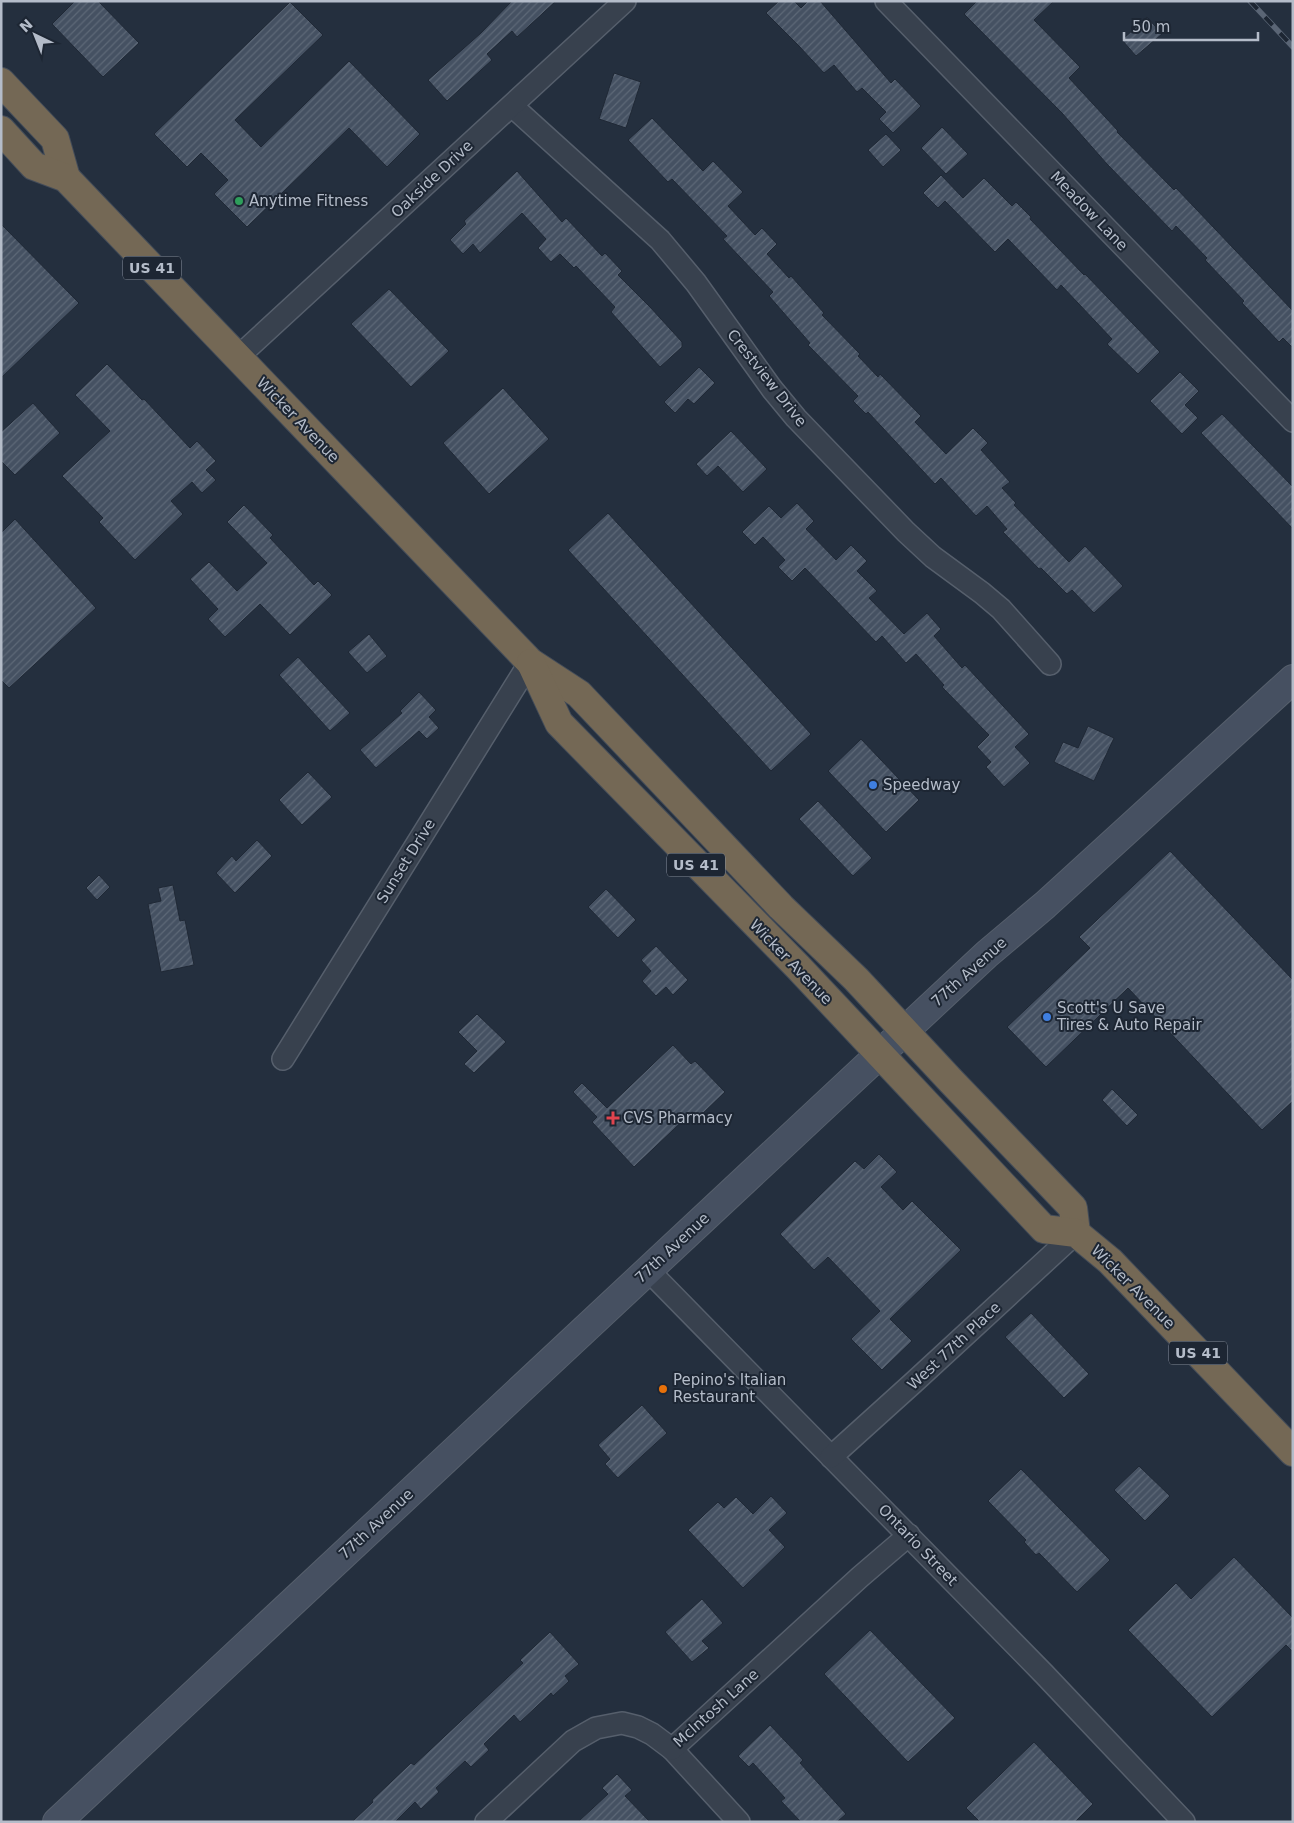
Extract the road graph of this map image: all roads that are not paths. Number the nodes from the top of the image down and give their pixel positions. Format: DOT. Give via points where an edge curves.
graph roads {
  1 [pos="625,1"];
  2 [pos="886,1"];
  3 [pos="1,82"];
  4 [pos="512,106"];
  5 [pos="1,130"];
  6 [pos="66,178"];
  7 [pos="238,357"];
  8 [pos="1293,421"];
  9 [pos="530,662"];
  10 [pos="1050,664"];
  11 [pos="1293,680"];
  12 [pos="904,1031"];
  13 [pos="879,1055"];
  14 [pos="282,1059"];
  15 [pos="1076,1233"];
  16 [pos="648,1270"];
  17 [pos="1293,1452"];
  18 [pos="832,1457"];
  19 [pos="908,1535"];
  20 [pos="672,1749"];
  21 [pos="57,1822"];
  22 [pos="486,1822"];
  23 [pos="739,1822"];
  24 [pos="1184,1822"];
  1 -- 4 [label="street, Oakside Drive"];
  2 -- 8 [label="street, Meadow Lane"];
  3 -- 6 [label="highway, Wicker Avenue / US 41" via="55,139"];
  4 -- 7 [label="street, Oakside Drive"];
  4 -- 10 [label="street, Crestview Drive" via="660,240 796,418 906,532 1001,610"];
  5 -- 6 [label="highway, Wicker Avenue / US 41" via="34,166"];
  6 -- 7 [label="highway, Wicker Avenue / US 41"];
  7 -- 9 [label="highway, Wicker Avenue / US 41"];
  9 -- 12 [label="highway, Wicker Avenue / US 41" via="579,694"];
  9 -- 13 [label="highway, Wicker Avenue / US 41" via="559,723 798,967"];
  9 -- 14 [label="street, Sunset Drive"];
  11 -- 12 [label="street, 77th Avenue"];
  12 -- 13 [label="street, 77th Avenue"];
  12 -- 15 [label="highway, Wicker Avenue / US 41" via="1073,1208"];
  13 -- 15 [label="highway, Wicker Avenue / US 41" via="1044,1229"];
  13 -- 16 [label="street, 77th Avenue"];
  15 -- 17 [label="highway, Wicker Avenue / US 41" via="1110,1261"];
  15 -- 18 [label="street, West 77th Place"];
  16 -- 18 [label="street, Ontario Street"];
  16 -- 21 [label="street, 77th Avenue"];
  18 -- 19 [label="street, Ontario Street"];
  19 -- 20 [label="street, Mclntosh Lane"];
  19 -- 24 [label="street, Ontario Street"];
  20 -- 22 [label="street, Mclntosh Lane" via="638,1727 622,1723 596,1728 573,1741"];
  20 -- 23 [label="street"];
}
